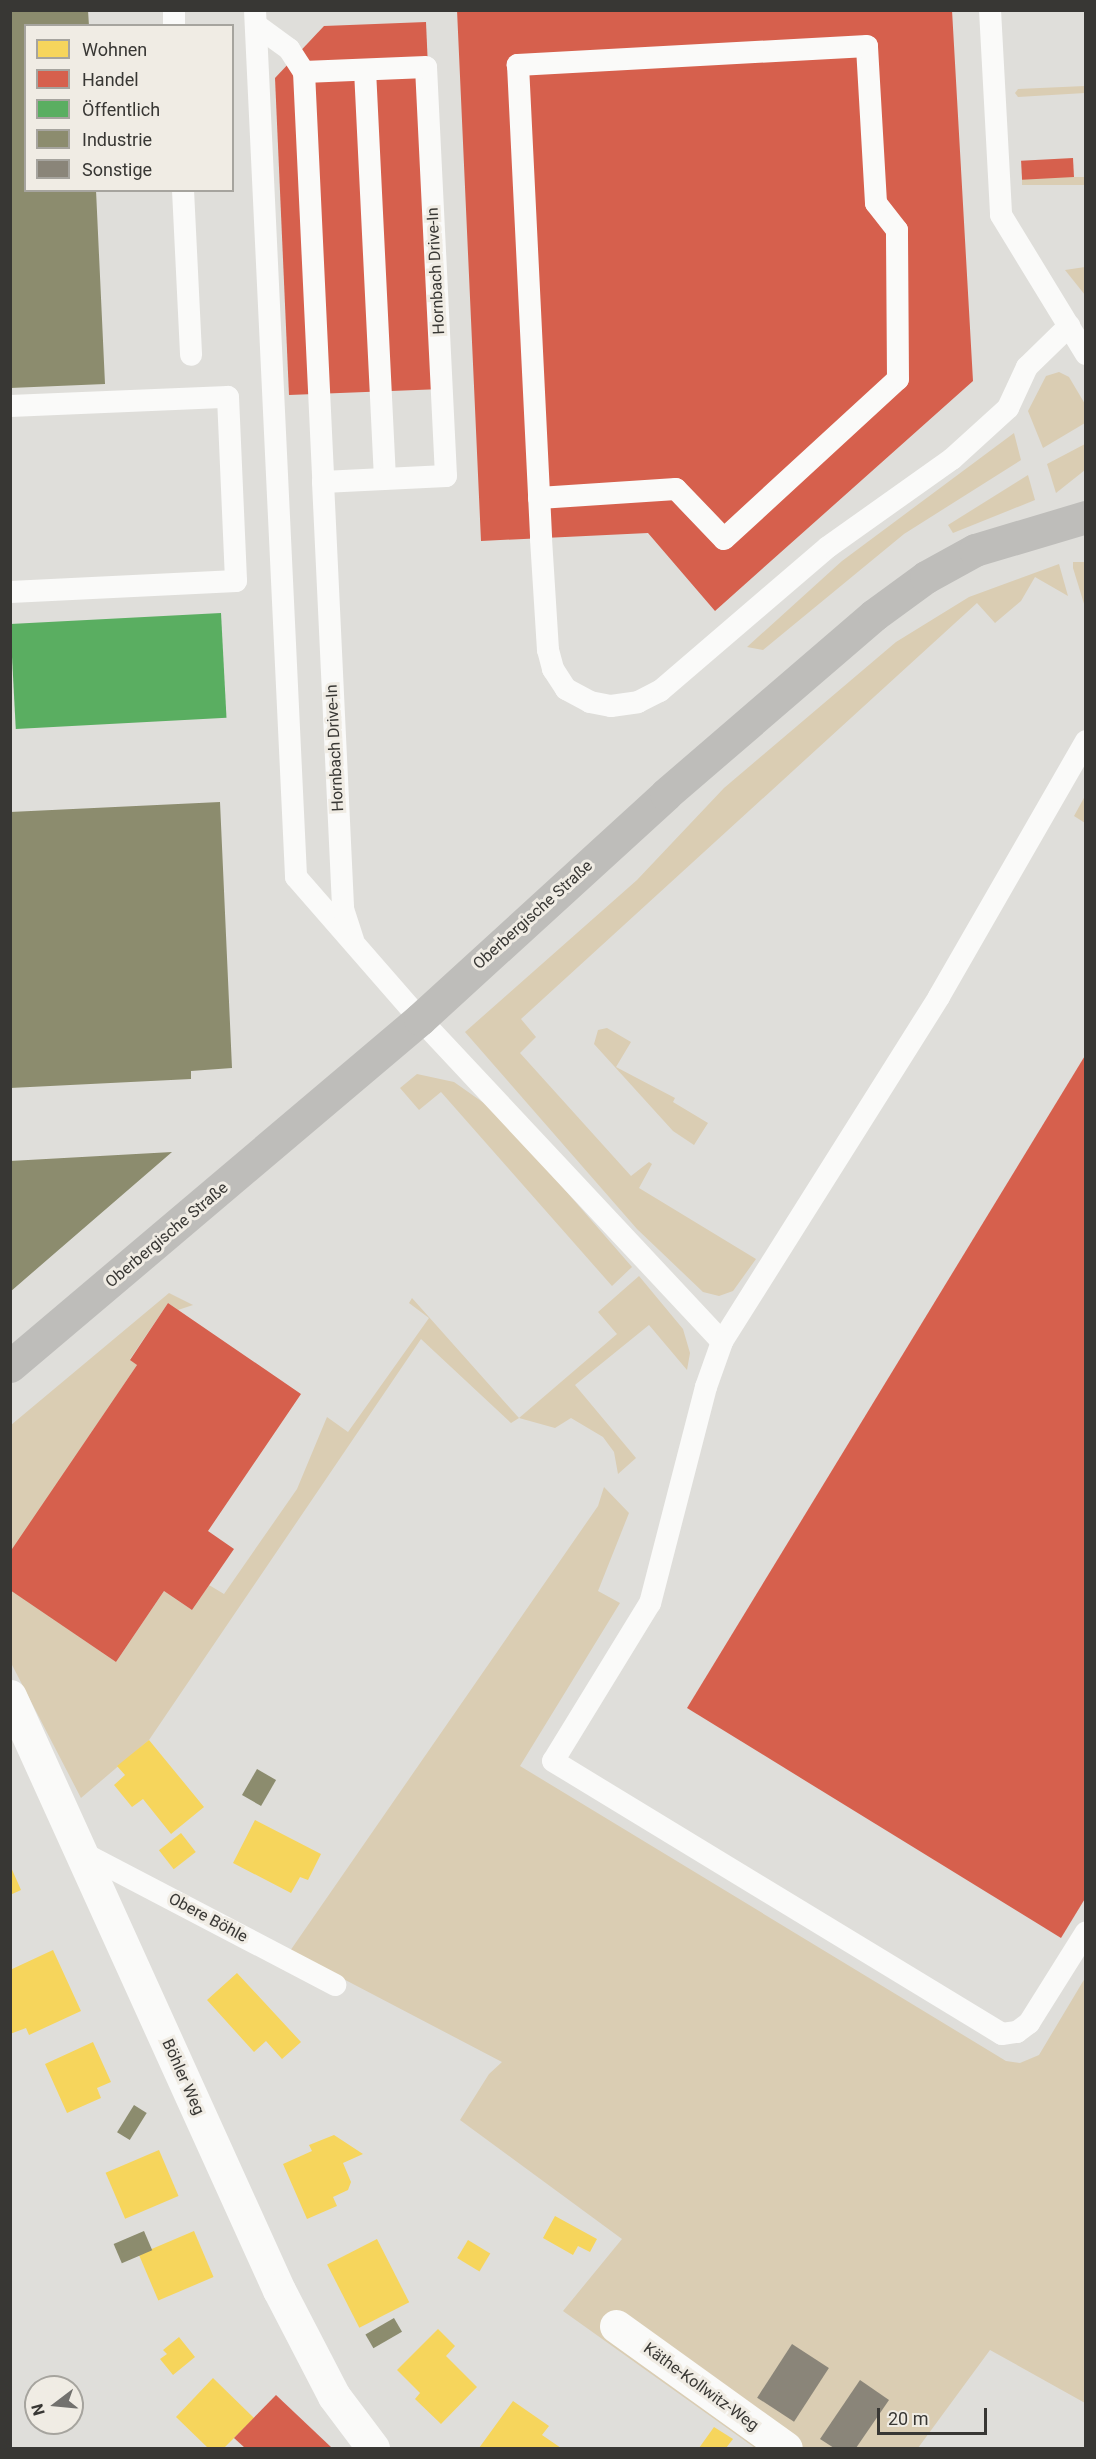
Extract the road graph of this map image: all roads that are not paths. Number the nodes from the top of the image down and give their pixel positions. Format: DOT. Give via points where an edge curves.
graph roads {
  1 [pos="990,10"];
  2 [pos="255,18"];
  3 [pos="365,70"];
  4 [pos="304,72"];
  5 [pos="183,192"];
  6 [pos="1069,326"];
  7 [pos="1086,354"];
  8 [pos="191,355"];
  9 [pos="10,406"];
  10 [pos="385,479"];
  11 [pos="323,482"];
  12 [pos="539,498"];
  13 [pos="1086,517"];
  14 [pos="10,592"];
  15 [pos="1083,751"];
  16 [pos="353,940"];
  17 [pos="420,1019"];
  18 [pos="722,1342"];
  19 [pos="10,1366"];
  20 [pos="10,1696"];
  21 [pos="81,1852"];
  22 [pos="1086,1932"];
  23 [pos="335,1985"];
  24 [pos="616,2326"];
  25 [pos="373,2448"];
  26 [pos="786,2448"];
  1 -- 6 [label="lane" via="1001,215"];
  2 -- 4 [label="lane" via="289,49"];
  2 -- 16 [label="lane" via="296,877"];
  3 -- 4 [label="lane, Hornbach Drive-In"];
  3 -- 10 [label="lane"];
  3 -- 10 [label="lane, Hornbach Drive-In" via="426,67 428,102 446,476"];
  4 -- 11 [label="lane, Hornbach Drive-In"];
  5 -- 8 [label="lane"];
  6 -- 7 [label="lane"];
  6 -- 12 [label="lane" via="1027,367 1008,408 952,459 828,547 660,691 638,702 611,706 590,702 566,689 553,669"];
  9 -- 14 [label="lane" via="228,397 236,581"];
  10 -- 11 [label="lane, Hornbach Drive-In"];
  11 -- 16 [label="lane, Hornbach Drive-In" via="343,909"];
  12 -- 12 [label="lane" via="676,489 724,539 898,379 897,230 876,203 867,46 518,65"];
  13 -- 17 [label="street, Oberbergische Straße" via="975,550 901,594 666,794"];
  15 -- 18 [label="lane" via="939,997"];
  16 -- 17 [label="lane"];
  17 -- 18 [label="lane"];
  17 -- 19 [label="street, Oberbergische Straße"];
  18 -- 22 [label="lane" via="706,1387 650,1603 553,1761 1002,2034 1017,2032 1029,2023"];
  20 -- 21 [label="street, Böhler Weg"];
  21 -- 23 [label="lane, Obere Böhle"];
  21 -- 25 [label="street, Böhler Weg" via="279,2290 334,2396"];
  24 -- 26 [label="street, Käthe-Kollwitz-Weg"];
}
